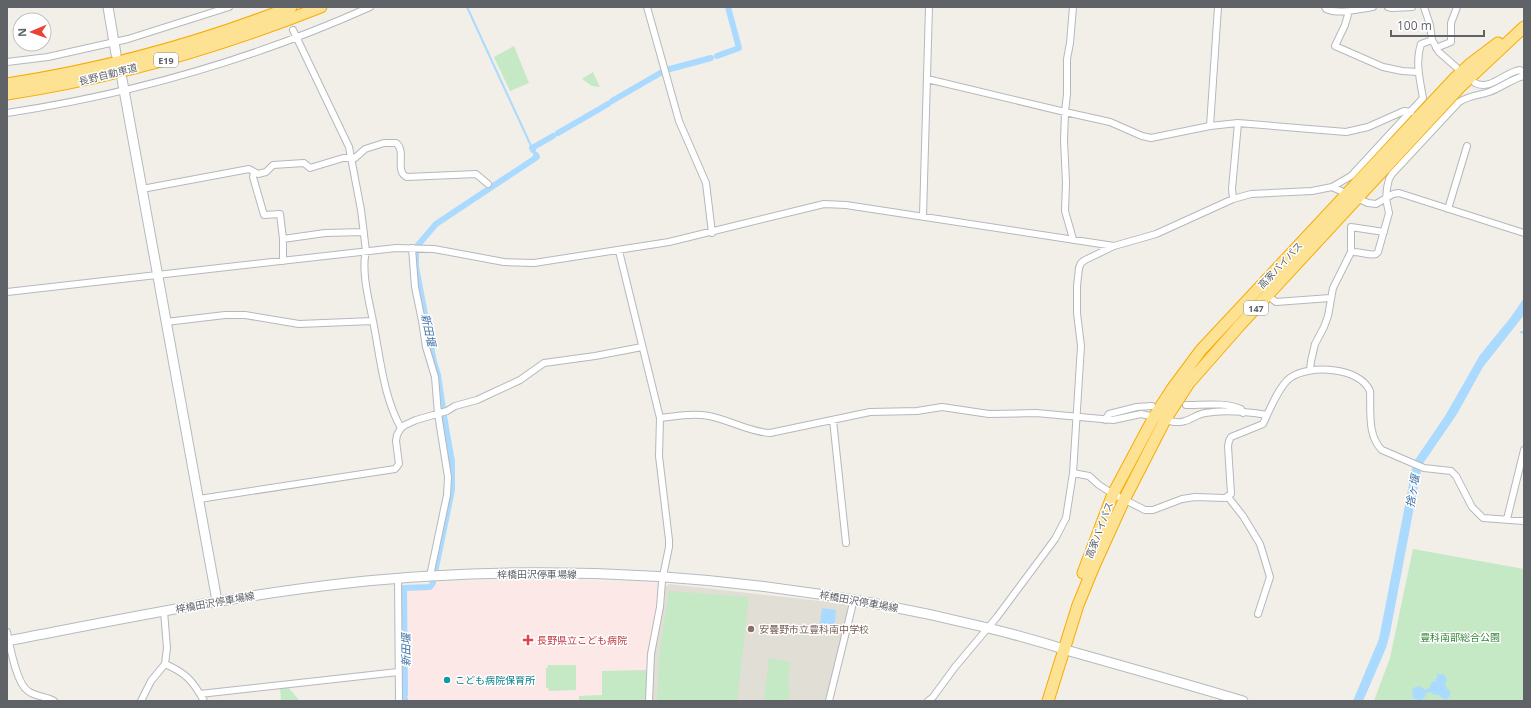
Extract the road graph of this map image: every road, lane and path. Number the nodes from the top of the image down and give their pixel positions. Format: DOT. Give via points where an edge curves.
graph roads {
  1 [pos="108,7"];
  2 [pos="229,7"];
  3 [pos="291,7"];
  4 [pos="321,7"];
  5 [pos="370,7"];
  6 [pos="647,7"];
  7 [pos="929,7"];
  8 [pos="1073,7"];
  9 [pos="1218,7"];
  10 [pos="1325,7"];
  11 [pos="1373,7"];
  12 [pos="1388,7"];
  13 [pos="1412,7"];
  14 [pos="1424,7"];
  15 [pos="1457,7"];
  16 [pos="1348,11"];
  17 [pos="1524,23"];
  18 [pos="1524,28"];
  19 [pos="294,30"];
  20 [pos="298,37"];
  21 [pos="1432,40"];
  22 [pos="114,41"];
  23 [pos="1436,48"];
  24 [pos="116,54"];
  25 [pos="7,62"];
  26 [pos="1456,67"];
  27 [pos="1418,72"];
  28 [pos="1524,73"];
  29 [pos="1524,76"];
  30 [pos="122,79"];
  31 [pos="927,79"];
  32 [pos="1474,83"];
  33 [pos="7,84"];
  34 [pos="124,91"];
  35 [pos="7,94"];
  36 [pos="1065,112"];
  37 [pos="1411,112"];
  38 [pos="7,113"];
  39 [pos="1238,123"];
  40 [pos="1210,126"];
  41 [pos="1467,146"];
  42 [pos="351,158"];
  43 [pos="254,173"];
  44 [pos="488,184"];
  45 [pos="1332,187"];
  46 [pos="142,189"];
  47 [pos="1352,196"];
  48 [pos="1233,199"];
  49 [pos="1386,199"];
  50 [pos="1448,209"];
  51 [pos="923,216"];
  52 [pos="364,232"];
  53 [pos="712,232"];
  54 [pos="1384,232"];
  55 [pos="1524,233"];
  56 [pos="283,239"];
  57 [pos="1074,239"];
  58 [pos="1114,246"];
  59 [pos="412,248"];
  60 [pos="619,250"];
  61 [pos="366,251"];
  62 [pos="1351,252"];
  63 [pos="283,261"];
  64 [pos="157,275"];
  65 [pos="7,292"];
  66 [pos="1267,295"];
  67 [pos="1330,298"];
  68 [pos="373,321"];
  69 [pos="166,322"];
  70 [pos="642,347"];
  71 [pos="1310,370"];
  72 [pos="1186,406"];
  73 [pos="1242,413"];
  74 [pos="438,414"];
  75 [pos="1157,414"];
  76 [pos="1267,415"];
  77 [pos="660,418"];
  78 [pos="1077,418"];
  79 [pos="833,420"];
  80 [pos="1105,420"];
  81 [pos="401,428"];
  82 [pos="1524,450"];
  83 [pos="1073,473"];
  84 [pos="1113,494"];
  85 [pos="1228,497"];
  86 [pos="198,499"];
  87 [pos="1124,500"];
  88 [pos="1507,519"];
  89 [pos="1524,521"];
  90 [pos="846,543"];
  91 [pos="430,576"];
  92 [pos="662,577"];
  93 [pos="398,578"];
  94 [pos="854,599"];
  95 [pos="217,601"];
  96 [pos="164,611"];
  97 [pos="1258,614"];
  98 [pos="988,628"];
  99 [pos="8,638"];
  100 [pos="1066,645"];
  101 [pos="165,664"];
  102 [pos="398,672"];
  103 [pos="200,694"];
  104 [pos="54,701"];
  105 [pos="142,701"];
  106 [pos="204,701"];
  107 [pos="399,701"];
  108 [pos="649,701"];
  109 [pos="830,701"];
  110 [pos="928,701"];
  111 [pos="1048,701"];
  112 [pos="1243,701"];
  1 -- 22 [label="main road"];
  2 -- 22 [label="street" via="128,39"];
  3 -- 33 [label="highway, 長野自動車道 / E19" via="161,50 72,72"];
  4 -- 35 [label="highway, 長野自動車道 / E19" via="276,25 170,59 72,83"];
  5 -- 20 [label="street"];
  6 -- 53 [label="street" via="679,121 706,183"];
  7 -- 31 [label="street"];
  8 -- 36 [label="street" via="1067,59"];
  9 -- 40 [label="street"];
  10 -- 16 [label="street" via="1331,12"];
  11 -- 16 [label="street"];
  12 -- 13 [label="street"];
  14 -- 21 [label="street"];
  15 -- 23 [label="street" via="1451,22 1451,42"];
  16 -- 27 [label="street" via="1335,46 1383,67"];
  17 -- 47 [label="highway, 高家バイパス / 147" via="1455,78 1356,182"];
  18 -- 47 [label="highway, 高家バイパス / 147" via="1460,87"];
  19 -- 20 [label="street"];
  20 -- 34 [label="street" via="208,68"];
  20 -- 42 [label="street" via="349,147"];
  21 -- 23 [label="street"];
  21 -- 27 [label="street" via="1421,44"];
  22 -- 24 [label="main road"];
  22 -- 25 [label="street" via="48,57"];
  23 -- 26 [label="street"];
  27 -- 37 [label="street" via="1423,98"];
  28 -- 32 [label="street" via="1520,70 1515,71 1485,86"];
  29 -- 49 [label="street" via="1490,92 1468,96 1459,102 1392,174"];
  30 -- 34 [label="main road"];
  31 -- 36 [label="street"];
  31 -- 51 [label="street"];
  34 -- 38 [label="street"];
  34 -- 46 [label="main road"];
  36 -- 40 [label="street" via="1110,122 1151,138"];
  36 -- 57 [label="street" via="1064,210"];
  37 -- 39 [label="street" via="1404,111 1368,127 1346,132"];
  37 -- 45 [label="street" via="1351,176"];
  39 -- 40 [label="street"];
  39 -- 48 [label="street"];
  41 -- 50 [label="street"];
  42 -- 43 [label="street" via="310,168 304,163 273,165 266,172"];
  42 -- 44 [label="street" via="365,149 396,143 401,148 404,176 476,174"];
  42 -- 52 [label="street"];
  43 -- 46 [label="street" via="249,169"];
  43 -- 56 [label="street" via="264,215 280,214"];
  45 -- 47 [label="street"];
  45 -- 48 [label="street" via="1312,191 1251,194"];
  46 -- 64 [label="main road"];
  47 -- 49 [label="street" via="1376,204"];
  47 -- 66 [label="highway, 高家バイパス / 147"];
  47 -- 75 [label="highway, 高家バイパス / 147" via="1201,350"];
  48 -- 58 [label="street" via="1156,234"];
  49 -- 50 [label="street" via="1392,194 1399,193"];
  49 -- 54 [label="street" via="1389,213"];
  50 -- 55 [label="street"];
  51 -- 53 [label="street" via="824,204"];
  51 -- 57 [label="street"];
  52 -- 56 [label="street" via="325,233"];
  52 -- 61 [label="street"];
  53 -- 60 [label="street"];
  54 -- 62 [label="street" via="1376,254"];
  54 -- 62 [label="street" via="1351,228"];
  56 -- 63 [label="street"];
  57 -- 58 [label="street"];
  58 -- 78 [label="street" via="1085,260 1079,268 1077,312 1081,346"];
  59 -- 60 [label="street" via="518,263 534,263"];
  59 -- 61 [label="street"];
  59 -- 74 [label="street" via="415,287 426,347 435,378"];
  60 -- 70 [label="street"];
  61 -- 63 [label="street"];
  61 -- 68 [label="street" via="367,288"];
  62 -- 67 [label="street" via="1336,280"];
  63 -- 64 [label="street"];
  64 -- 65 [label="street"];
  64 -- 69 [label="main road"];
  66 -- 67 [label="street" via="1276,302"];
  66 -- 75 [label="highway, 高家バイパス / 147" via="1189,383"];
  67 -- 71 [label="street" via="1328,316 1315,344"];
  68 -- 69 [label="street" via="299,324 245,315 225,315"];
  68 -- 81 [label="street" via="386,389"];
  69 -- 86 [label="main road"];
  70 -- 74 [label="street" via="544,363 520,380 477,400"];
  70 -- 77 [label="street"];
  71 -- 76 [label="street" via="1289,379"];
  71 -- 88 [label="street" via="1344,372 1368,385 1372,430 1382,450 1422,468 1451,471 1472,506 1483,518"];
  72 -- 73 [label="street" via="1221,404 1234,406 1241,409"];
  73 -- 75 [label="street" via="1205,413 1185,422"];
  73 -- 76 [label="street"];
  74 -- 81 [label="street" via="416,420"];
  74 -- 91 [label="street" via="448,468 448,485"];
  75 -- 80 [label="street"];
  75 -- 80 [label="street" via="1136,407 1109,414"];
  75 -- 84 [label="highway, 高家バイパス / 147"];
  75 -- 87 [label="highway, 高家バイパス / 147"];
  76 -- 85 [label="street" via="1263,424 1234,434 1229,441 1231,494"];
  77 -- 79 [label="street" via="691,414 710,416 764,433"];
  77 -- 92 [label="street" via="659,456 669,540"];
  78 -- 79 [label="street" via="1036,413 989,414 942,408 870,412"];
  78 -- 80 [label="street"];
  78 -- 83 [label="street"];
  79 -- 90 [label="street"];
  81 -- 86 [label="street" via="396,441 399,464 396,469"];
  82 -- 88 [label="street"];
  83 -- 84 [label="street" via="1089,476"];
  83 -- 98 [label="street" via="1068,510 1062,528"];
  84 -- 87 [label="street"];
  84 -- 100 [label="highway, 高家バイパス / 147" via="1079,585"];
  85 -- 87 [label="street" via="1182,499 1153,510 1145,510"];
  85 -- 97 [label="street" via="1260,544 1270,577"];
  86 -- 95 [label="main road"];
  87 -- 100 [label="highway, 高家バイパス / 147" via="1078,605"];
  88 -- 89 [label="street"];
  91 -- 92 [label="main road, 梓橋田沢停車場線" via="554,573"];
  91 -- 93 [label="main road, 梓橋田沢停車場線"];
  92 -- 94 [label="main road, 梓橋田沢停車場線"];
  92 -- 108 [label="street" via="660,607 651,654"];
  93 -- 95 [label="main road, 梓橋田沢停車場線" via="309,587"];
  93 -- 102 [label="street"];
  94 -- 98 [label="main road, 梓橋田沢停車場線"];
  94 -- 109 [label="street"];
  95 -- 96 [label="main road, 梓橋田沢停車場線"];
  96 -- 99 [label="main road, 梓橋田沢停車場線"];
  96 -- 101 [label="street" via="167,648"];
  98 -- 100 [label="main road, 梓橋田沢停車場線"];
  98 -- 110 [label="street"];
  99 -- 104 [label="street" via="21,684 26,691"];
  100 -- 111 [label="highway, 高家バイパス / 147"];
  100 -- 112 [label="main road, 梓橋田沢停車場線"];
  101 -- 103 [label="street" via="188,677"];
  101 -- 105 [label="street" via="151,681"];
  102 -- 103 [label="street"];
  102 -- 107 [label="street"];
  103 -- 106 [label="street"];
}
